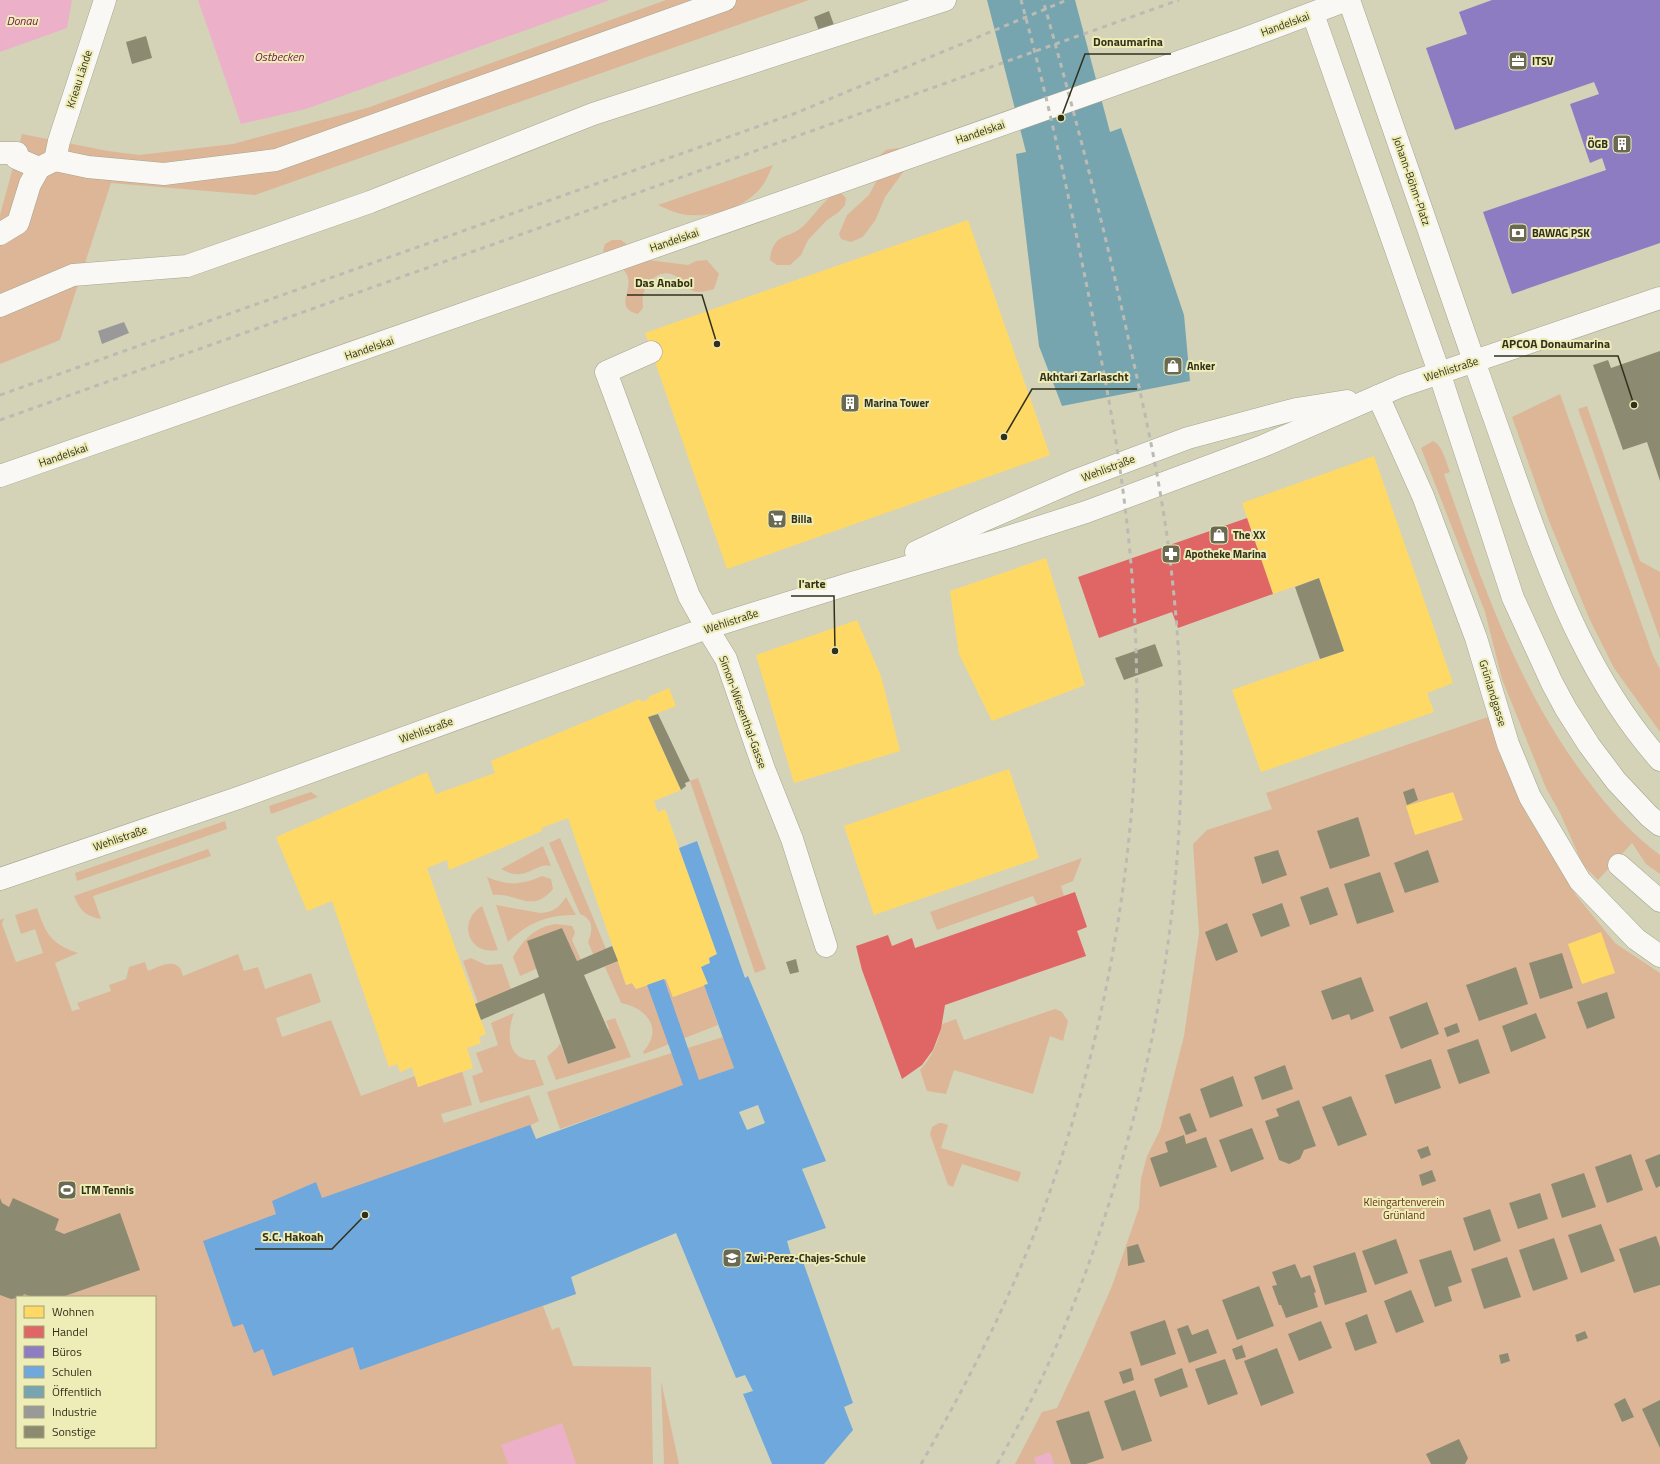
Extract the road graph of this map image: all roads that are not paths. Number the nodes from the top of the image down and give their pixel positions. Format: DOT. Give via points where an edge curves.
graph roads {
  1 [pos="105,0"];
  2 [pos="725,0"];
  3 [pos="945,0"];
  4 [pos="1348,0"];
  5 [pos="1312,14"];
  6 [pos="0,153"];
  7 [pos="47,164"];
  8 [pos="0,234"];
  9 [pos="1660,298"];
  10 [pos="0,306"];
  11 [pos="651,352"];
  12 [pos="1474,361"];
  13 [pos="1439,372"];
  14 [pos="1378,396"];
  15 [pos="0,476"];
  16 [pos="852,583"];
  17 [pos="707,628"];
  18 [pos="1660,760"];
  19 [pos="1660,825"];
  20 [pos="1619,865"];
  21 [pos="0,879"];
  22 [pos="1660,901"];
  23 [pos="826,946"];
  24 [pos="1660,956"];
  1 -- 7 [label="main road, Krieau Lände" via="59,141"];
  2 -- 7 [label="main road" via="276,160 164,174"];
  3 -- 10 [label="main road" via="593,114 370,202 187,266 73,275"];
  4 -- 5 [label="main road, Handelskai"];
  4 -- 12 [label="main road, Johann-Böhm-Platz"];
  5 -- 13 [label="main road"];
  5 -- 15 [label="main road, Handelskai"];
  6 -- 7 [label="main road" via="17,153 16,158"];
  7 -- 8 [label="main road, Krieau Lände" via="30,184 18,223"];
  9 -- 12 [label="main road, Wehlistraße"];
  11 -- 17 [label="main road, Simon-Wiesenthal-Gasse" via="606,372 689,596"];
  12 -- 13 [label="main road, Wehlistraße"];
  12 -- 18 [label="main road, Johann-Böhm-Platz" via="1542,552 1570,617 1616,702 1640,737"];
  13 -- 14 [label="main road, Wehlistraße"];
  13 -- 19 [label="main road" via="1513,598 1552,683 1566,709 1616,781"];
  14 -- 16 [label="main road, Wehlistraße" via="1263,446 1086,512"];
  14 -- 16 [label="main road, Wehlistraße" via="1296,409 1188,438 1074,481"];
  14 -- 24 [label="main road, Grünlandgasse" via="1423,496 1476,638 1508,744 1530,797 1580,881 1636,939"];
  16 -- 17 [label="main road, Wehlistraße"];
  17 -- 21 [label="main road, Wehlistraße" via="238,798"];
  17 -- 23 [label="main road, Simon-Wiesenthal-Gasse" via="726,659 764,769 792,839"];
  20 -- 22 [label="main road"];
}
